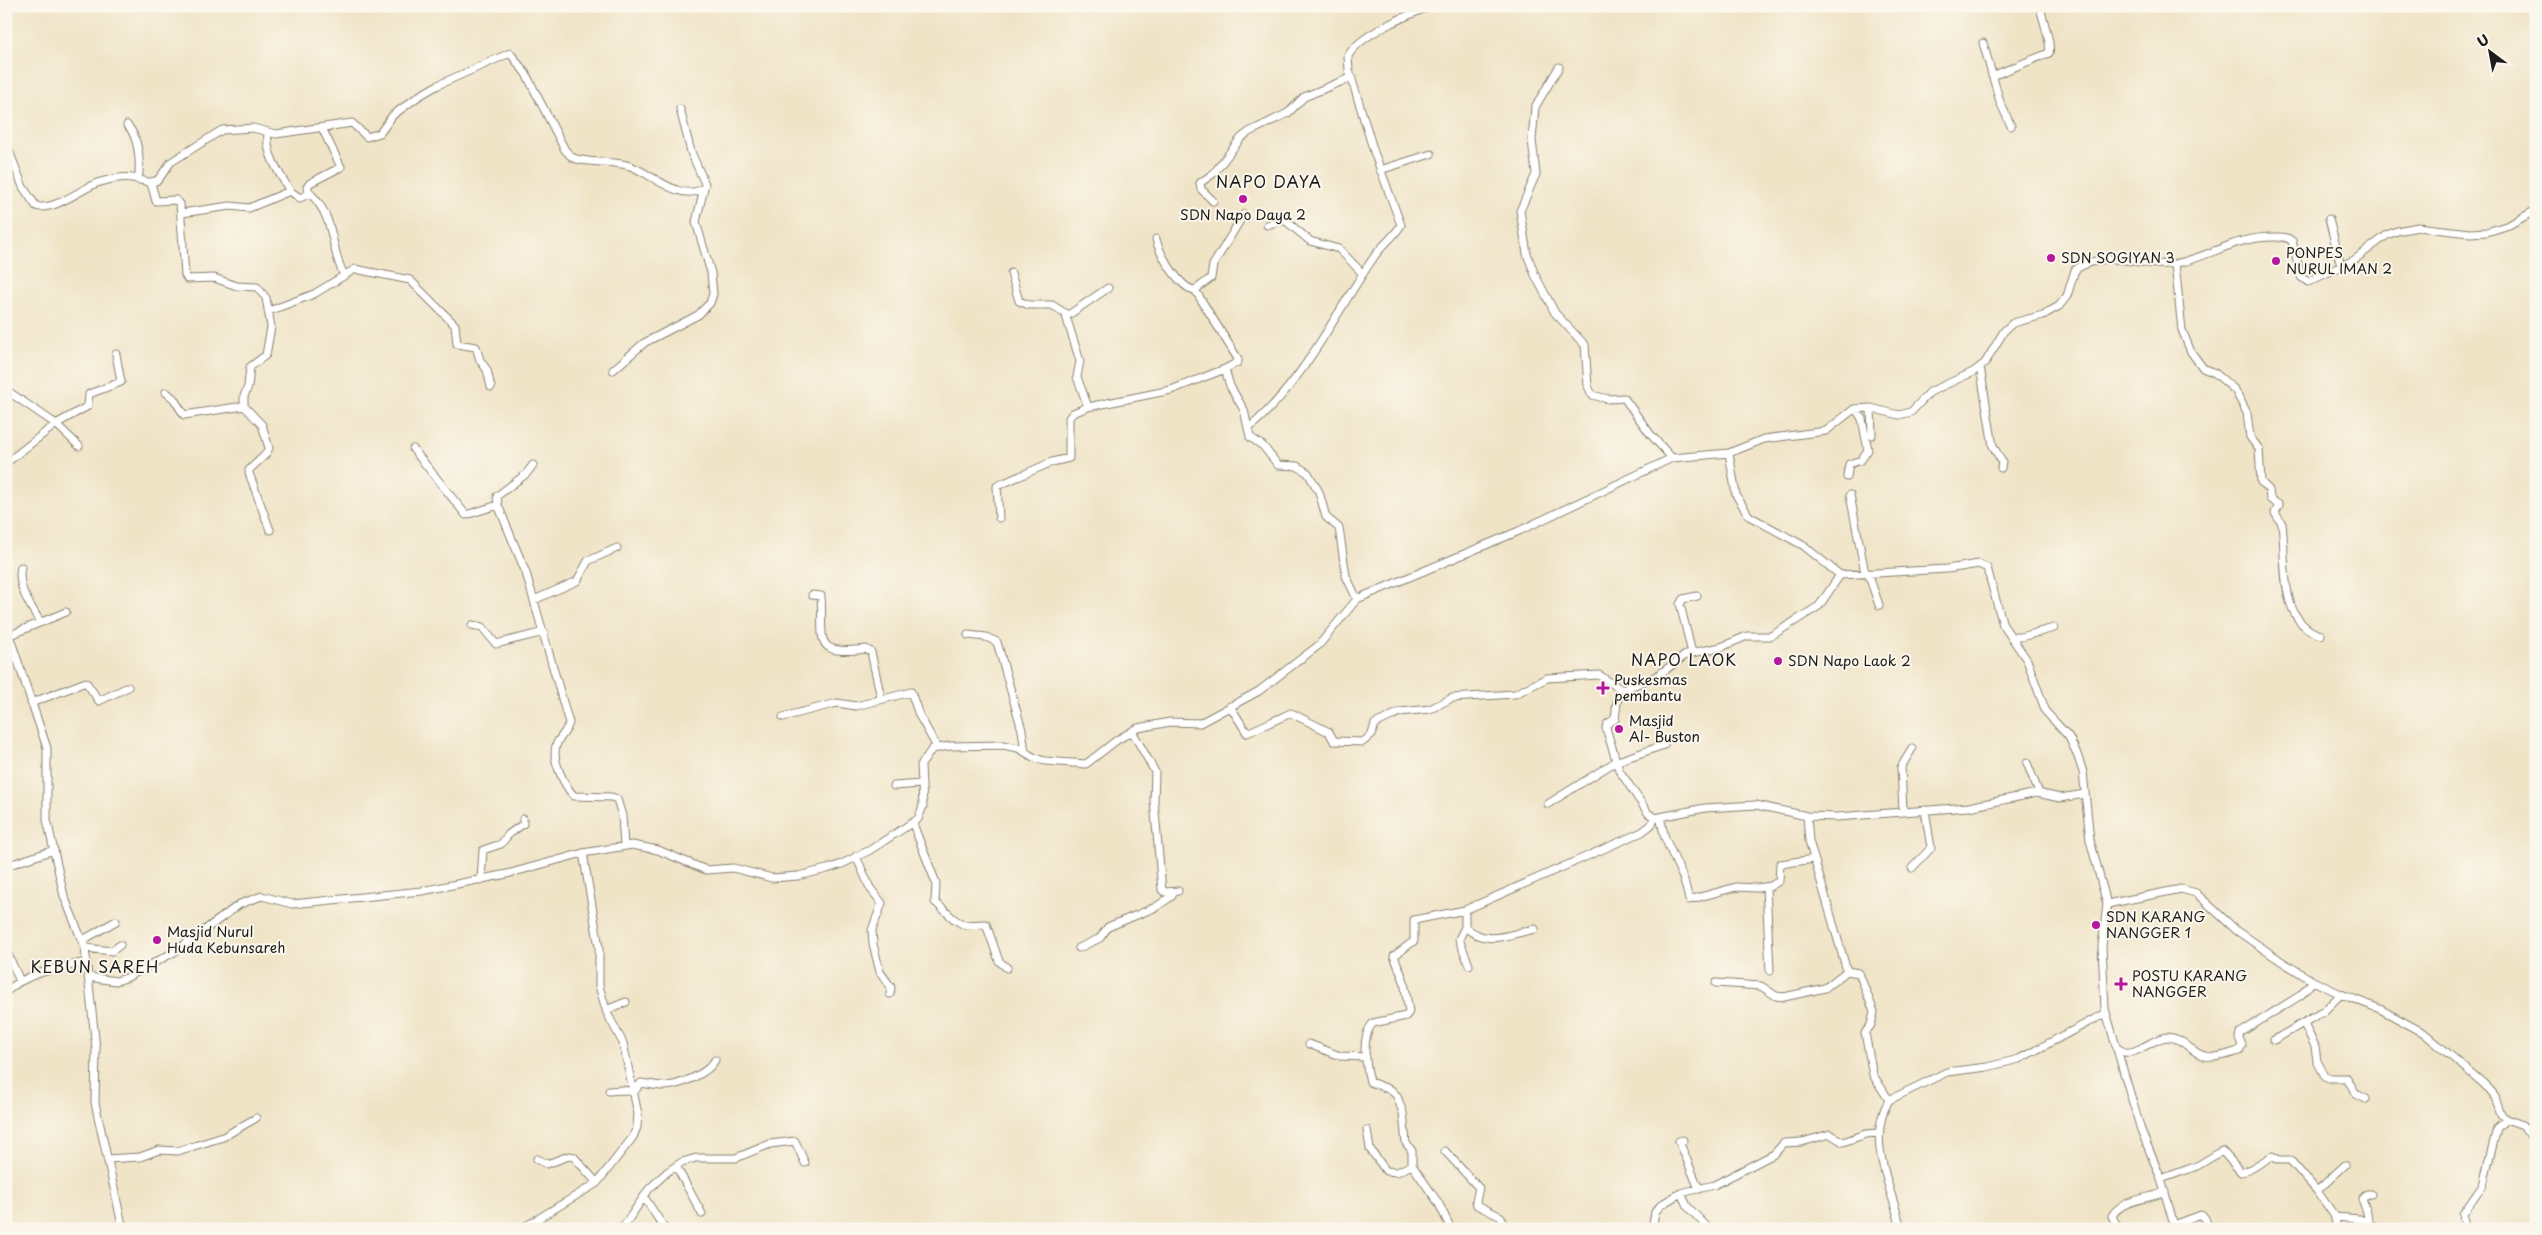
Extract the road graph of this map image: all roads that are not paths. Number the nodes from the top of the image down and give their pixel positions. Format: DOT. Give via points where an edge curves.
graph roads {
  1 [pos="1431,6"];
  2 [pos="2040,6"];
  3 [pos="1983,43"];
  4 [pos="1559,67"];
  5 [pos="1992,76"];
  6 [pos="1352,77"];
  7 [pos="680,109"];
  8 [pos="127,125"];
  9 [pos="2010,126"];
  10 [pos="322,128"];
  11 [pos="268,133"];
  12 [pos="6,142"];
  13 [pos="1431,154"];
  14 [pos="1380,170"];
  15 [pos="138,180"];
  16 [pos="151,183"];
  17 [pos="704,188"];
  18 [pos="290,191"];
  19 [pos="310,193"];
  20 [pos="1213,201"];
  21 [pos="2536,210"];
  22 [pos="182,213"];
  23 [pos="1244,214"];
  24 [pos="2329,219"];
  25 [pos="1267,225"];
  26 [pos="1156,238"];
  27 [pos="2176,264"];
  28 [pos="2341,266"];
  29 [pos="1011,273"];
  30 [pos="1364,274"];
  31 [pos="344,275"];
  32 [pos="1108,288"];
  33 [pos="1195,290"];
  34 [pos="269,311"];
  35 [pos="1067,316"];
  36 [pos="116,354"];
  37 [pos="1980,367"];
  38 [pos="1225,369"];
  39 [pos="613,370"];
  40 [pos="491,387"];
  41 [pos="6,390"];
  42 [pos="166,392"];
  43 [pos="244,406"];
  44 [pos="1088,407"];
  45 [pos="1871,408"];
  46 [pos="1856,409"];
  47 [pos="56,424"];
  48 [pos="1248,428"];
  49 [pos="1872,435"];
  50 [pos="79,446"];
  51 [pos="413,450"];
  52 [pos="1728,453"];
  53 [pos="1672,458"];
  54 [pos="6,463"];
  55 [pos="533,465"];
  56 [pos="2001,468"];
  57 [pos="1847,477"];
  58 [pos="1850,495"];
  59 [pos="498,505"];
  60 [pos="999,518"];
  61 [pos="270,530"];
  62 [pos="617,548"];
  63 [pos="22,568"];
  64 [pos="1867,573"];
  65 [pos="1840,575"];
  66 [pos="812,595"];
  67 [pos="1697,596"];
  68 [pos="1356,599"];
  69 [pos="534,600"];
  70 [pos="1879,605"];
  71 [pos="66,612"];
  72 [pos="40,622"];
  73 [pos="472,625"];
  74 [pos="6,626"];
  75 [pos="2054,628"];
  76 [pos="544,632"];
  77 [pos="968,634"];
  78 [pos="10,635"];
  79 [pos="2321,636"];
  80 [pos="2011,637"];
  81 [pos="1692,653"];
  82 [pos="128,687"];
  83 [pos="1622,690"];
  84 [pos="881,698"];
  85 [pos="31,703"];
  86 [pos="1230,706"];
  87 [pos="783,717"];
  88 [pos="1132,731"];
  89 [pos="1664,745"];
  90 [pos="937,747"];
  91 [pos="1912,749"];
  92 [pos="1025,752"];
  93 [pos="1616,762"];
  94 [pos="2027,763"];
  95 [pos="921,784"];
  96 [pos="894,786"];
  97 [pos="2038,793"];
  98 [pos="2085,794"];
  99 [pos="1548,804"];
  100 [pos="1925,810"];
  101 [pos="1903,811"];
  102 [pos="1807,816"];
  103 [pos="1658,817"];
  104 [pos="523,819"];
  105 [pos="913,824"];
  106 [pos="627,846"];
  107 [pos="54,850"];
  108 [pos="583,854"];
  109 [pos="856,856"];
  110 [pos="1814,859"];
  111 [pos="6,866"];
  112 [pos="1912,868"];
  113 [pos="482,880"];
  114 [pos="1766,887"];
  115 [pos="2107,904"];
  116 [pos="1465,910"];
  117 [pos="116,921"];
  118 [pos="1464,927"];
  119 [pos="1535,929"];
  120 [pos="84,944"];
  121 [pos="120,945"];
  122 [pos="1079,948"];
  123 [pos="6,950"];
  124 [pos="87,962"];
  125 [pos="1469,965"];
  126 [pos="1008,968"];
  127 [pos="1770,970"];
  128 [pos="1847,972"];
  129 [pos="88,977"];
  130 [pos="20,981"];
  131 [pos="2313,981"];
  132 [pos="1716,983"];
  133 [pos="6,992"];
  134 [pos="890,994"];
  135 [pos="2341,994"];
  136 [pos="626,1002"];
  137 [pos="606,1010"];
  138 [pos="2106,1013"];
  139 [pos="2304,1024"];
  140 [pos="2274,1040"];
  141 [pos="1309,1044"];
  142 [pos="2118,1048"];
  143 [pos="1366,1057"];
  144 [pos="715,1060"];
  145 [pos="609,1091"];
  146 [pos="634,1092"];
  147 [pos="2366,1099"];
  148 [pos="1889,1100"];
  149 [pos="256,1118"];
  150 [pos="2506,1118"];
  151 [pos="1368,1130"];
  152 [pos="1878,1133"];
  153 [pos="1683,1140"];
  154 [pos="2536,1144"];
  155 [pos="1445,1151"];
  156 [pos="107,1158"];
  157 [pos="537,1159"];
  158 [pos="805,1163"];
  159 [pos="676,1166"];
  160 [pos="1412,1166"];
  161 [pos="2345,1166"];
  162 [pos="2161,1179"];
  163 [pos="597,1183"];
  164 [pos="1700,1189"];
  165 [pos="2317,1191"];
  166 [pos="2165,1192"];
  167 [pos="1681,1194"];
  168 [pos="2370,1194"];
  169 [pos="644,1197"];
  170 [pos="702,1214"];
  171 [pos="2335,1217"];
  172 [pos="2368,1221"];
  173 [pos="2175,1227"];
  174 [pos="123,1229"];
  175 [pos="516,1229"];
  176 [pos="622,1229"];
  177 [pos="665,1229"];
  178 [pos="1450,1229"];
  179 [pos="1506,1229"];
  180 [pos="1644,1229"];
  181 [pos="1709,1229"];
  182 [pos="1901,1229"];
  183 [pos="2119,1229"];
  184 [pos="2209,1229"];
  185 [pos="2333,1229"];
  186 [pos="2378,1229"];
  187 [pos="2465,1229"];
  1 -- 6 [label="street" via="1353,48 1348,56"];
  2 -- 5 [label="street" via="2050,48 2048,53"];
  3 -- 5 [label="street"];
  4 -- 53 [label="street" via="1535,106 1532,140 1536,174 1520,211 1528,259 1555,313 1585,345 1588,386 1592,394 1608,399 1624,398 1647,431"];
  5 -- 9 [label="street"];
  6 -- 14 [label="street"];
  6 -- 20 [label="street" via="1304,97 1288,113 1241,138 1214,173 1200,184"];
  7 -- 17 [label="street" via="691,152 704,179"];
  8 -- 15 [label="street" via="133,131 140,162"];
  10 -- 11 [label="street"];
  10 -- 17 [label="street" via="352,123 367,137 380,133 393,115 420,96 510,53 526,74 565,150 573,158 629,166 686,193"];
  10 -- 19 [label="street" via="341,167 310,183 307,188"];
  11 -- 16 [label="street" via="253,128 222,130 171,162 158,180"];
  11 -- 18 [label="street" via="273,160"];
  12 -- 15 [label="street" via="22,187 32,202 41,208 99,182 126,178"];
  13 -- 14 [label="street"];
  14 -- 30 [label="street" via="1401,225"];
  15 -- 16 [label="street"];
  16 -- 22 [label="street" via="156,201 178,200"];
  17 -- 39 [label="street" via="696,222 711,272 713,294 710,303 698,315 644,343"];
  18 -- 19 [label="street" via="300,198"];
  18 -- 22 [label="street" via="244,209 230,206"];
  19 -- 31 [label="street" via="325,212 338,266"];
  21 -- 28 [label="street" via="2509,225 2487,232 2418,227 2402,230 2388,235 2358,258"];
  22 -- 34 [label="street" via="187,278 214,278 237,286 257,287 266,298"];
  23 -- 33 [label="street" via="1213,265 1210,278"];
  24 -- 28 [label="street"];
  25 -- 30 [label="street" via="1284,220 1310,241 1339,249"];
  26 -- 33 [label="street" via="1184,286"];
  27 -- 28 [label="street" via="2240,240 2285,237 2292,241 2304,281 2314,281"];
  27 -- 37 [label="street" via="2104,259 2085,264 2075,270 2063,302 2043,315 2007,327 1990,357"];
  27 -- 79 [label="street" via="2182,330 2191,352 2202,367 2234,387 2247,413 2249,435 2259,449 2261,482 2269,490 2270,499 2279,505 2275,513 2282,524 2291,610 2306,630"];
  29 -- 35 [label="street" via="1019,301 1052,306"];
  30 -- 48 [label="street" via="1286,391"];
  31 -- 34 [label="street" via="314,294"];
  31 -- 40 [label="street" via="358,269 410,280 455,325 456,343 476,347"];
  32 -- 35 [label="street"];
  33 -- 38 [label="street" via="1238,360"];
  34 -- 43 [label="street" via="268,350 263,359 250,367"];
  35 -- 44 [label="street" via="1080,361 1077,377"];
  36 -- 47 [label="street" via="121,382 89,394 88,406"];
  37 -- 45 [label="street" via="1934,390 1911,412 1899,415"];
  37 -- 56 [label="street" via="1993,446 2002,462"];
  38 -- 44 [label="street" via="1171,390"];
  38 -- 48 [label="street" via="1230,386 1244,410"];
  41 -- 47 [label="street"];
  42 -- 43 [label="street" via="174,398 184,415"];
  43 -- 61 [label="street" via="262,425 269,448 249,473"];
  44 -- 60 [label="street" via="1070,416 1068,460 1052,462 997,486"];
  45 -- 46 [label="street"];
  45 -- 49 [label="street"];
  46 -- 52 [label="street" via="1826,431 1764,438"];
  46 -- 57 [label="street" via="1862,419 1868,450 1861,460 1849,464"];
  47 -- 50 [label="street"];
  47 -- 54 [label="street"];
  48 -- 68 [label="street" via="1250,437 1263,446 1278,465 1297,466 1312,480 1326,517 1339,528 1346,576"];
  51 -- 59 [label="street" via="466,515"];
  52 -- 53 [label="street"];
  52 -- 65 [label="street" via="1736,495 1749,516 1804,546"];
  53 -- 68 [label="street" via="1519,531"];
  55 -- 59 [label="street" via="498,496"];
  58 -- 64 [label="street"];
  59 -- 69 [label="street"];
  62 -- 69 [label="street" via="588,561 577,581"];
  63 -- 72 [label="street" via="22,589"];
  64 -- 65 [label="street"];
  64 -- 70 [label="street"];
  64 -- 80 [label="street" via="1983,565 1992,577 2001,620"];
  65 -- 81 [label="street" via="1818,606 1771,636 1747,636 1721,647"];
  66 -- 84 [label="street" via="821,596 822,638 826,646 833,650 866,648 871,652"];
  67 -- 81 [label="street" via="1683,599 1680,604"];
  68 -- 86 [label="street" via="1319,645 1259,691"];
  69 -- 76 [label="street"];
  71 -- 72 [label="street"];
  72 -- 78 [label="street"];
  73 -- 76 [label="street" via="482,627 496,644"];
  74 -- 78 [label="street"];
  75 -- 80 [label="street"];
  76 -- 106 [label="street" via="569,723 556,747 561,774 574,796 617,799"];
  77 -- 92 [label="street" via="986,636 997,642 1022,730"];
  78 -- 85 [label="street"];
  80 -- 98 [label="street" via="2028,660 2046,712 2074,746 2083,772"];
  81 -- 83 [label="street" via="1677,659 1657,676"];
  82 -- 85 [label="street" via="99,701 86,682"];
  83 -- 86 [label="street" via="1599,675 1546,678 1515,694 1456,697 1430,709 1400,712 1376,724 1372,734 1363,742 1334,741 1329,732 1291,714 1247,733"];
  83 -- 93 [label="street" via="1615,719 1606,726"];
  84 -- 87 [label="street" via="856,706 838,704"];
  84 -- 90 [label="street" via="912,694"];
  85 -- 107 [label="street" via="47,748 47,820"];
  86 -- 88 [label="street" via="1200,723 1149,724"];
  88 -- 92 [label="street" via="1082,765 1045,761"];
  88 -- 122 [label="street" via="1155,772 1154,801 1162,890 1176,892 1156,907 1108,927 1100,938"];
  89 -- 93 [label="street"];
  90 -- 92 [label="street" via="1003,745"];
  90 -- 95 [label="street" via="921,765"];
  91 -- 101 [label="street" via="1900,767"];
  93 -- 99 [label="street"];
  93 -- 103 [label="street" via="1643,808"];
  94 -- 97 [label="street"];
  95 -- 96 [label="street"];
  95 -- 105 [label="street" via="922,810"];
  97 -- 98 [label="street" via="2060,798"];
  97 -- 100 [label="street" via="1969,807"];
  98 -- 115 [label="street" via="2090,840"];
  100 -- 101 [label="street"];
  100 -- 112 [label="street" via="1931,848"];
  101 -- 102 [label="street" via="1837,817"];
  102 -- 103 [label="street" via="1748,805 1705,808"];
  102 -- 110 [label="street"];
  103 -- 114 [label="street" via="1684,880 1688,900 1736,887"];
  103 -- 116 [label="street" via="1642,832"];
  104 -- 113 [label="street" via="522,824 501,844 484,850"];
  105 -- 109 [label="street"];
  105 -- 126 [label="street" via="936,883 935,902 964,924 986,924 999,961"];
  106 -- 108 [label="street"];
  106 -- 109 [label="street" via="658,850 706,870 733,868 772,878 798,876 842,864"];
  107 -- 111 [label="street"];
  107 -- 120 [label="street" via="64,896"];
  108 -- 113 [label="street"];
  108 -- 137 [label="street" via="599,946 599,986"];
  109 -- 134 [label="street" via="870,888 882,903 872,930 873,944 880,972 891,987"];
  110 -- 114 [label="street" via="1780,864 1779,881"];
  110 -- 128 [label="street"];
  113 -- 129 [label="street" via="341,901 292,904 257,897 227,912 176,951 126,978"];
  114 -- 127 [label="street"];
  115 -- 131 [label="street" via="2175,890 2191,890 2236,930"];
  115 -- 138 [label="street" via="2102,946"];
  116 -- 118 [label="street"];
  116 -- 143 [label="street" via="1414,920 1414,941 1394,956 1404,981 1409,1012 1406,1016 1373,1023 1366,1036"];
  117 -- 120 [label="street"];
  118 -- 119 [label="street" via="1491,940"];
  118 -- 125 [label="street" via="1459,939"];
  120 -- 121 [label="street" via="112,951"];
  120 -- 124 [label="street"];
  123 -- 130 [label="street"];
  124 -- 129 [label="street"];
  124 -- 130 [label="street"];
  128 -- 132 [label="street" via="1825,988 1784,997 1776,996 1761,986"];
  128 -- 148 [label="street" via="1859,973 1874,1009 1871,1025 1865,1033 1873,1075"];
  129 -- 156 [label="street" via="96,1048 95,1103"];
  130 -- 133 [label="street"];
  131 -- 135 [label="street"];
  131 -- 142 [label="street" via="2301,995 2240,1033 2242,1046 2239,1050 2207,1057 2169,1037 2130,1053"];
  135 -- 139 [label="street"];
  135 -- 150 [label="street" via="2380,1009 2424,1033 2489,1090"];
  136 -- 137 [label="street"];
  137 -- 146 [label="street" via="623,1043"];
  138 -- 142 [label="street"];
  138 -- 148 [label="street" via="2019,1059 1987,1068 1947,1072"];
  139 -- 140 [label="street"];
  139 -- 147 [label="street" via="2326,1078 2347,1078 2356,1094"];
  141 -- 143 [label="street" via="1340,1056"];
  142 -- 162 [label="street" via="2141,1130"];
  143 -- 160 [label="street" via="1371,1083 1391,1090 1400,1104 1406,1143 1412,1151"];
  144 -- 146 [label="street" via="697,1076 665,1086 641,1083"];
  145 -- 146 [label="street"];
  146 -- 163 [label="street" via="638,1114 633,1137"];
  148 -- 152 [label="street"];
  149 -- 156 [label="street" via="216,1140 193,1144 178,1151 159,1150 140,1157"];
  150 -- 154 [label="street" via="2523,1125"];
  150 -- 187 [label="street" via="2497,1128 2483,1185 2463,1214"];
  151 -- 160 [label="street" via="1370,1149 1386,1171 1397,1172"];
  152 -- 164 [label="street" via="1843,1142 1830,1134 1802,1142 1788,1142 1774,1154"];
  152 -- 182 [label="street"];
  153 -- 164 [label="street" via="1679,1141 1680,1147 1691,1164"];
  155 -- 179 [label="street" via="1479,1188 1477,1204 1502,1217"];
  156 -- 174 [label="street"];
  157 -- 163 [label="street" via="546,1164 574,1157"];
  158 -- 159 [label="street" via="795,1141 770,1144 736,1158 696,1158"];
  159 -- 169 [label="street"];
  159 -- 170 [label="street"];
  160 -- 178 [label="street" via="1439,1204"];
  161 -- 165 [label="street"];
  162 -- 165 [label="street" via="2198,1166 2222,1152 2241,1172 2272,1156 2290,1160"];
  162 -- 166 [label="street"];
  163 -- 175 [label="street"];
  164 -- 167 [label="street"];
  165 -- 171 [label="street"];
  166 -- 173 [label="street"];
  166 -- 183 [label="street" via="2127,1203 2114,1212 2112,1216"];
  167 -- 180 [label="street" via="1658,1207 1653,1224"];
  167 -- 181 [label="street" via="1687,1206"];
  168 -- 172 [label="street" via="2362,1198"];
  169 -- 176 [label="street"];
  169 -- 177 [label="street"];
  171 -- 172 [label="street"];
  171 -- 185 [label="street"];
  172 -- 186 [label="street"];
  173 -- 184 [label="street" via="2201,1215"];
}
